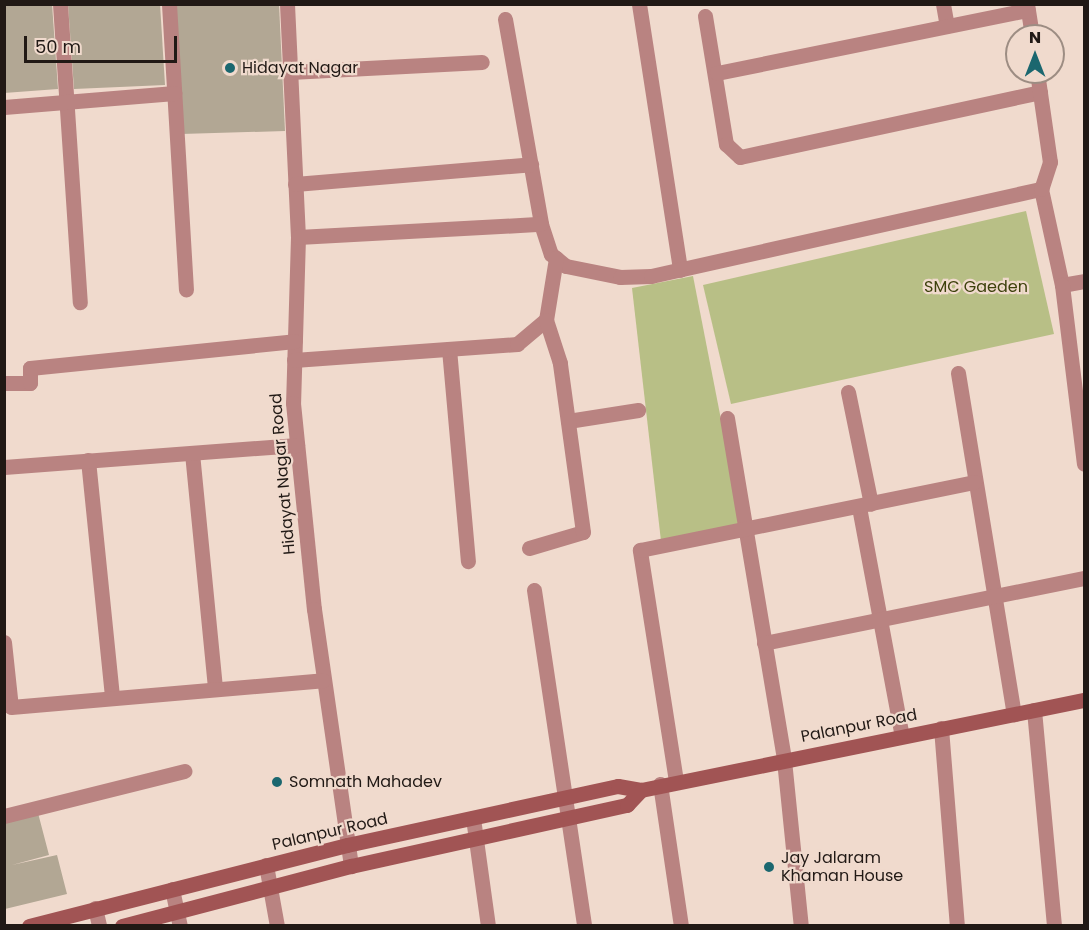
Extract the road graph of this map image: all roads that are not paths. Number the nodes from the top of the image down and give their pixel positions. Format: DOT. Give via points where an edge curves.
graph roads {
  1 [pos="60,4"];
  2 [pos="169,4"];
  3 [pos="287,4"];
  4 [pos="639,4"];
  5 [pos="943,4"];
  6 [pos="1028,7"];
  7 [pos="705,16"];
  8 [pos="505,19"];
  9 [pos="1030,24"];
  10 [pos="947,26"];
  11 [pos="482,62"];
  12 [pos="290,72"];
  13 [pos="717,73"];
  14 [pos="1039,84"];
  15 [pos="1040,92"];
  16 [pos="174,93"];
  17 [pos="67,102"];
  18 [pos="4,107"];
  19 [pos="531,164"];
  20 [pos="295,184"];
  21 [pos="1041,189"];
  22 [pos="541,224"];
  23 [pos="298,237"];
  24 [pos="556,258"];
  25 [pos="680,270"];
  26 [pos="1084,281"];
  27 [pos="1062,285"];
  28 [pos="186,289"];
  29 [pos="80,302"];
  30 [pos="546,320"];
  31 [pos="295,341"];
  32 [pos="449,349"];
  33 [pos="294,360"];
  34 [pos="958,373"];
  35 [pos="4,383"];
  36 [pos="848,392"];
  37 [pos="638,410"];
  38 [pos="728,418"];
  39 [pos="568,421"];
  40 [pos="297,446"];
  41 [pos="192,453"];
  42 [pos="1084,459"];
  43 [pos="88,460"];
  44 [pos="1084,464"];
  45 [pos="4,467"];
  46 [pos="974,482"];
  47 [pos="865,506"];
  48 [pos="746,532"];
  49 [pos="529,548"];
  50 [pos="468,561"];
  51 [pos="1084,578"];
  52 [pos="534,590"];
  53 [pos="994,596"];
  54 [pos="880,618"];
  55 [pos="764,643"];
  56 [pos="5,650"];
  57 [pos="323,680"];
  58 [pos="215,690"];
  59 [pos="112,698"];
  60 [pos="1084,700"];
  61 [pos="1034,710"];
  62 [pos="1014,714"];
  63 [pos="941,728"];
  64 [pos="902,736"];
  65 [pos="784,760"];
  66 [pos="184,771"];
  67 [pos="676,781"];
  68 [pos="660,784"];
  69 [pos="641,790"];
  70 [pos="566,797"];
  71 [pos="4,816"];
  72 [pos="473,818"];
  73 [pos="570,818"];
  74 [pos="476,838"];
  75 [pos="347,845"];
  76 [pos="266,866"];
  77 [pos="351,866"];
  78 [pos="270,887"];
  79 [pos="172,889"];
  80 [pos="95,908"];
  81 [pos="178,918"];
  82 [pos="29,926"];
  83 [pos="99,926"];
  84 [pos="122,926"];
  85 [pos="277,926"];
  86 [pos="488,926"];
  87 [pos="584,926"];
  88 [pos="681,926"];
  89 [pos="801,926"];
  90 [pos="957,926"];
  91 [pos="1053,926"];
  1 -- 17 [label="street"];
  2 -- 16 [label="street"];
  3 -- 12 [label="street, Hidayat Nagar Road"];
  4 -- 25 [label="street"];
  5 -- 10 [label="street"];
  6 -- 9 [label="street"];
  6 -- 10 [label="street"];
  7 -- 13 [label="street"];
  8 -- 19 [label="street"];
  10 -- 13 [label="street"];
  11 -- 12 [label="street"];
  12 -- 20 [label="street, Hidayat Nagar Road"];
  13 -- 15 [label="street" via="726,144 740,157"];
  14 -- 15 [label="street"];
  15 -- 21 [label="street" via="1050,162"];
  16 -- 17 [label="street"];
  16 -- 28 [label="street"];
  17 -- 18 [label="street"];
  17 -- 29 [label="street"];
  19 -- 20 [label="street"];
  19 -- 22 [label="street"];
  20 -- 23 [label="street, Hidayat Nagar Road"];
  21 -- 25 [label="street"];
  21 -- 27 [label="street"];
  22 -- 23 [label="street"];
  22 -- 24 [label="street"];
  23 -- 31 [label="street, Hidayat Nagar Road"];
  24 -- 25 [label="street" via="587,273 620,277"];
  24 -- 30 [label="street"];
  26 -- 27 [label="street"];
  27 -- 42 [label="street"];
  30 -- 32 [label="street" via="517,344"];
  30 -- 39 [label="street" via="560,363"];
  31 -- 33 [label="street, Hidayat Nagar Road"];
  31 -- 35 [label="street" via="30,368 30,382"];
  32 -- 33 [label="street"];
  32 -- 50 [label="street"];
  33 -- 40 [label="street, Hidayat Nagar Road"];
  34 -- 46 [label="street"];
  36 -- 47 [label="street"];
  37 -- 39 [label="street"];
  38 -- 48 [label="street"];
  39 -- 49 [label="street" via="583,532"];
  40 -- 41 [label="street"];
  40 -- 57 [label="street, Hidayat Nagar Road"];
  41 -- 43 [label="street"];
  41 -- 58 [label="street"];
  42 -- 44 [label="street"];
  43 -- 45 [label="street"];
  43 -- 59 [label="street"];
  46 -- 47 [label="street"];
  46 -- 53 [label="street"];
  47 -- 48 [label="street"];
  47 -- 54 [label="street"];
  48 -- 55 [label="street"];
  48 -- 67 [label="street" via="640,550"];
  51 -- 53 [label="street"];
  52 -- 70 [label="street"];
  53 -- 54 [label="street"];
  53 -- 62 [label="street"];
  54 -- 55 [label="street"];
  54 -- 64 [label="street"];
  55 -- 65 [label="street"];
  56 -- 59 [label="street" via="11,707"];
  57 -- 58 [label="street"];
  57 -- 75 [label="street, Hidayat Nagar Road"];
  58 -- 59 [label="street"];
  60 -- 61 [label="street, Palanpur Road"];
  61 -- 62 [label="street, Palanpur Road"];
  61 -- 91 [label="street"];
  62 -- 63 [label="street, Palanpur Road"];
  63 -- 64 [label="street, Palanpur Road"];
  63 -- 90 [label="street"];
  64 -- 65 [label="street, Palanpur Road"];
  65 -- 67 [label="street, Palanpur Road"];
  65 -- 89 [label="street"];
  66 -- 71 [label="street"];
  67 -- 68 [label="street, Palanpur Road"];
  68 -- 69 [label="street, Palanpur Road"];
  68 -- 88 [label="street"];
  69 -- 70 [label="street, Palanpur Road" via="618,786"];
  69 -- 73 [label="street, Palanpur Road" via="627,805"];
  70 -- 72 [label="street, Palanpur Road"];
  70 -- 73 [label="street"];
  72 -- 74 [label="street"];
  72 -- 75 [label="street, Palanpur Road"];
  73 -- 74 [label="street, Palanpur Road"];
  73 -- 87 [label="street"];
  74 -- 77 [label="street, Palanpur Road"];
  74 -- 86 [label="street"];
  75 -- 76 [label="street, Palanpur Road"];
  75 -- 77 [label="street, Hidayat Nagar Road"];
  76 -- 78 [label="street"];
  76 -- 79 [label="street, Palanpur Road"];
  77 -- 78 [label="street, Palanpur Road"];
  78 -- 81 [label="street, Palanpur Road"];
  78 -- 85 [label="street"];
  79 -- 80 [label="street, Palanpur Road"];
  79 -- 81 [label="street"];
  80 -- 82 [label="street, Palanpur Road"];
  80 -- 83 [label="street"];
  81 -- 84 [label="street, Palanpur Road"];
}
